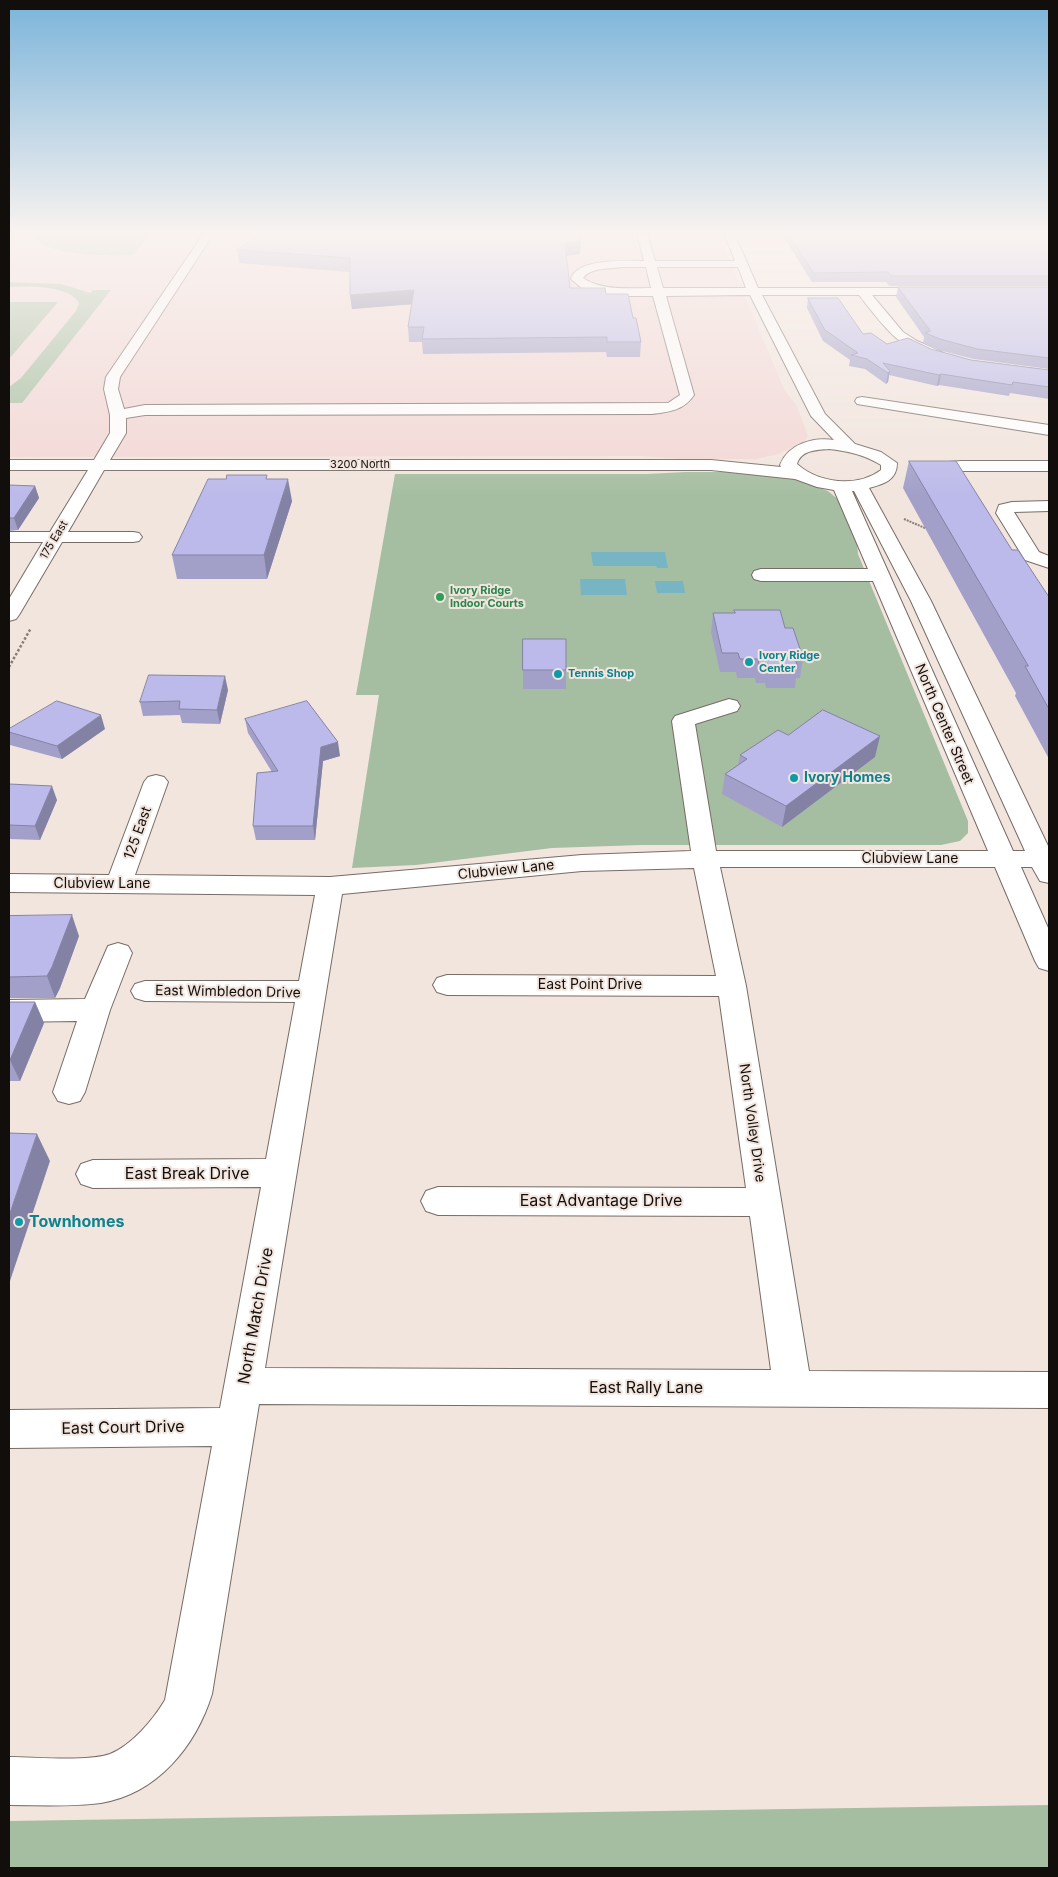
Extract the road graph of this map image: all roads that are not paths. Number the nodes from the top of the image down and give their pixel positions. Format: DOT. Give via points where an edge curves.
graph roads {
  1 [pos="151,321"];
  2 [pos="667,321"];
  3 [pos="769,321"];
  4 [pos="886,321"];
  5 [pos="948,359"];
  6 [pos="862,401"];
  7 [pos="118,415"];
  8 [pos="819,416"];
  9 [pos="1049,430"];
  10 [pos="849,446"];
  11 [pos="808,447"];
  12 [pos="790,457"];
  13 [pos="880,457"];
  14 [pos="9,465"];
  15 [pos="100,465"];
  16 [pos="711,465"];
  17 [pos="961,466"];
  18 [pos="1028,466"];
  19 [pos="1049,466"];
  20 [pos="889,472"];
  21 [pos="799,474"];
  22 [pos="850,486"];
  23 [pos="1046,493"];
  24 [pos="133,536"];
  25 [pos="56,537"];
  26 [pos="9,538"];
  27 [pos="1049,562"];
  28 [pos="880,575"];
  29 [pos="761,576"];
  30 [pos="9,615"];
  31 [pos="729,706"];
  32 [pos="156,782"];
  33 [pos="705,859"];
  34 [pos="1003,860"];
  35 [pos="1047,865"];
  36 [pos="119,883"];
  37 [pos="9,884"];
  38 [pos="330,886"];
  39 [pos="118,953"];
  40 [pos="1049,961"];
  41 [pos="447,985"];
  42 [pos="732,986"];
  43 [pos="145,991"];
  44 [pos="311,992"];
  45 [pos="95,1010"];
  46 [pos="9,1011"];
  47 [pos="69,1092"];
  48 [pos="280,1173"];
  49 [pos="93,1174"];
  50 [pos="438,1201"];
  51 [pos="763,1202"];
  52 [pos="244,1386"];
  53 [pos="793,1388"];
  54 [pos="1049,1390"];
  55 [pos="236,1427"];
  56 [pos="9,1429"];
  57 [pos="9,1781"];
  1 -- 7 [label="street" via="113,377 111,389"];
  2 -- 7 [label="street" via="687,395 682,403 671,408 145,410"];
  3 -- 8 [label="street"];
  4 -- 5 [label="street" via="898,335 912,344"];
  6 -- 9 [label="street"];
  7 -- 15 [label="street, 175 East" via="118,433"];
  8 -- 10 [label="street"];
  8 -- 11 [label="street"];
  10 -- 11 [label="street"];
  10 -- 13 [label="street"];
  11 -- 12 [label="street"];
  12 -- 16 [label="street"];
  12 -- 21 [label="street" via="788,465"];
  13 -- 17 [label="street"];
  13 -- 20 [label="street" via="889,463"];
  14 -- 15 [label="street, 3200 North"];
  15 -- 16 [label="street, 3200 North"];
  15 -- 25 [label="street, 175 East"];
  16 -- 21 [label="street"];
  17 -- 18 [label="street"];
  17 -- 20 [label="street"];
  18 -- 19 [label="street"];
  18 -- 23 [label="street"];
  20 -- 22 [label="street" via="874,483"];
  21 -- 22 [label="street" via="816,481"];
  22 -- 28 [label="street, North Center Street"];
  22 -- 35 [label="street, North Center Street" via="921,601"];
  23 -- 27 [label="street" via="1005,509 1004,513 1032,556"];
  24 -- 25 [label="street"];
  25 -- 26 [label="street"];
  25 -- 30 [label="street, 175 East"];
  28 -- 29 [label="street"];
  28 -- 34 [label="street, North Center Street"];
  31 -- 33 [label="street, North Volley Drive" via="683,721"];
  32 -- 36 [label="street, 125 East"];
  33 -- 34 [label="street, Clubview Lane"];
  33 -- 38 [label="street, Clubview Lane" via="582,863"];
  33 -- 42 [label="street, North Volley Drive"];
  34 -- 35 [label="street, Clubview Lane"];
  34 -- 40 [label="street, North Center Street"];
  36 -- 37 [label="street, Clubview Lane"];
  36 -- 38 [label="street, Clubview Lane"];
  38 -- 44 [label="street, North Match Drive"];
  39 -- 45 [label="street"];
  41 -- 42 [label="street, East Point Drive"];
  42 -- 51 [label="street, North Volley Drive"];
  43 -- 44 [label="street, East Wimbledon Drive"];
  44 -- 48 [label="street, North Match Drive"];
  45 -- 46 [label="street"];
  45 -- 47 [label="street"];
  48 -- 49 [label="street, East Break Drive"];
  48 -- 52 [label="street, North Match Drive"];
  50 -- 51 [label="street, East Advantage Drive"];
  51 -- 53 [label="street, North Volley Drive"];
  52 -- 53 [label="street, East Rally Lane"];
  52 -- 55 [label="street, North Match Drive"];
  53 -- 54 [label="street, East Rally Lane"];
  55 -- 56 [label="street, East Court Drive"];
  55 -- 57 [label="street, North Match Drive" via="190,1694 183,1712 164,1740 136,1765 104,1779"];
}
